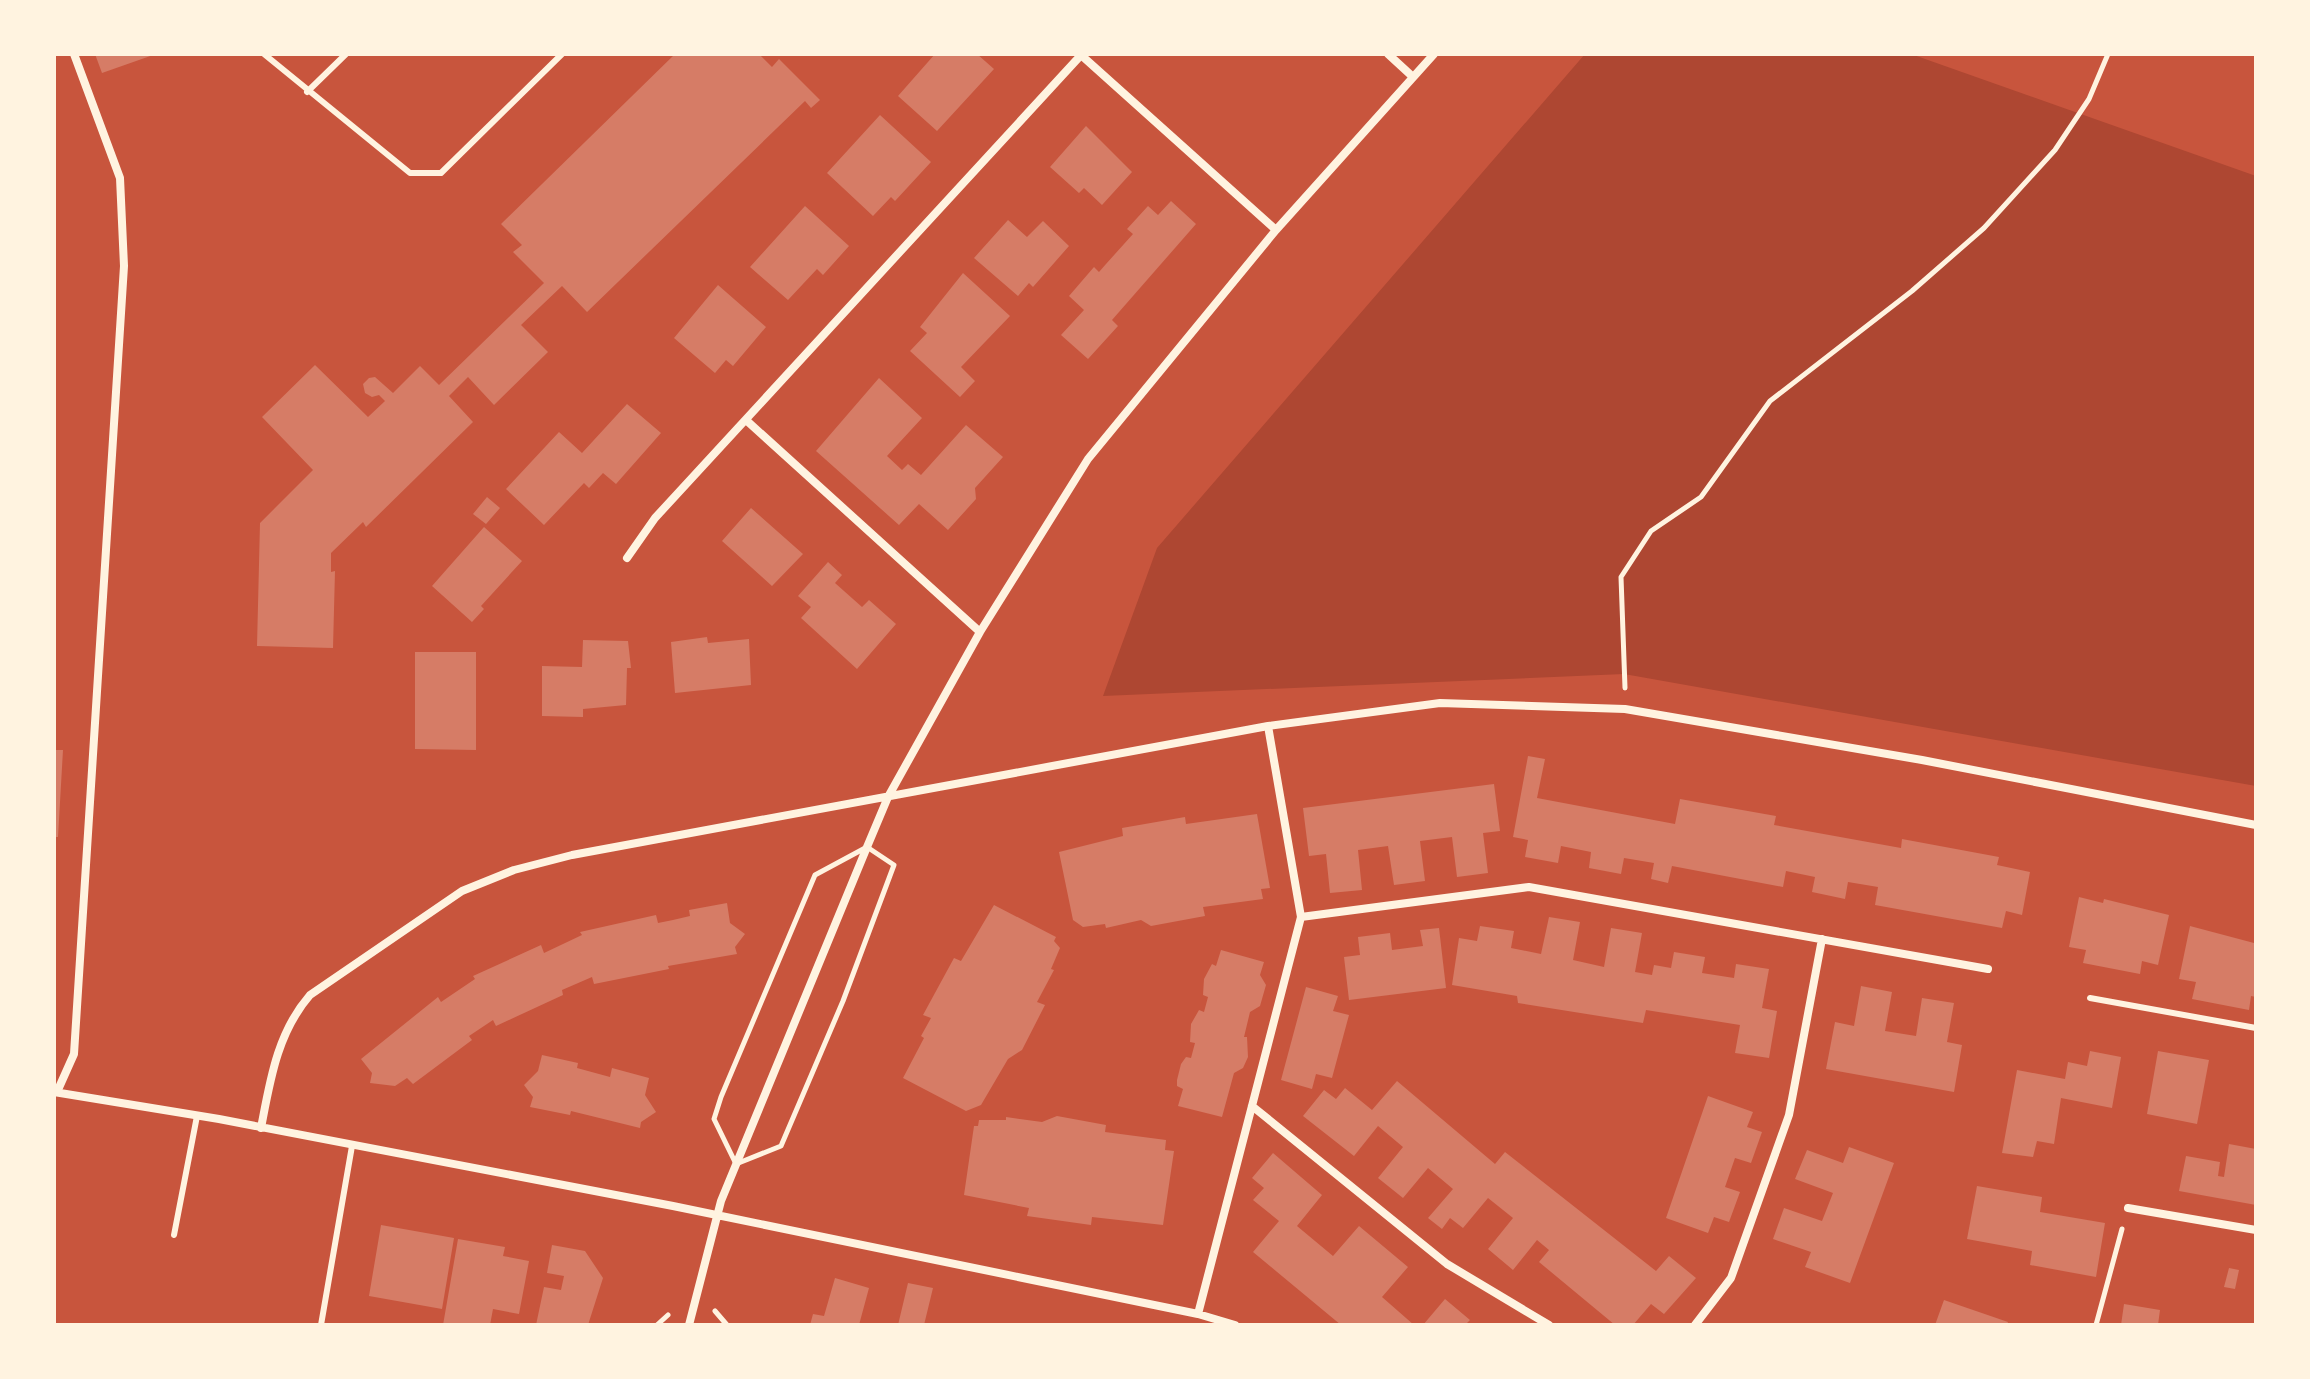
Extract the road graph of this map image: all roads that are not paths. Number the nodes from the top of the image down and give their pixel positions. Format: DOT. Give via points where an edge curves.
graph roads {
  1 [pos="74,54"];
  2 [pos="264,54"];
  3 [pos="346,54"];
  4 [pos="562,54"];
  5 [pos="1081,54"];
  6 [pos="1388,54"];
  7 [pos="1434,54"];
  8 [pos="1413,77"];
  9 [pos="307,92"];
  10 [pos="1276,230"];
  11 [pos="746,420"];
  12 [pos="627,558"];
  13 [pos="980,632"];
  14 [pos="1268,726"];
  15 [pos="888,797"];
  16 [pos="2256,825"];
  17 [pos="1301,917"];
  18 [pos="1822,939"];
  19 [pos="1988,969"];
  20 [pos="2090,998"];
  21 [pos="2256,1028"];
  22 [pos="56,1092"];
  23 [pos="1252,1106"];
  24 [pos="197,1116"];
  25 [pos="261,1128"];
  26 [pos="352,1146"];
  27 [pos="2128,1208"];
  28 [pos="716,1215"];
  29 [pos="2256,1230"];
  30 [pos="174,1235"];
  31 [pos="1198,1314"];
  32 [pos="321,1325"];
  33 [pos="689,1325"];
  34 [pos="1235,1325"];
  35 [pos="1549,1325"];
  36 [pos="1695,1325"];
  1 -- 22 [label="street" via="120,178 124,266 74,1054"];
  2 -- 9 [label="lane"];
  3 -- 9 [label="lane"];
  4 -- 9 [label="lane" via="441,173 410,173"];
  5 -- 10 [label="street"];
  5 -- 11 [label="street"];
  6 -- 8 [label="street"];
  7 -- 8 [label="street"];
  8 -- 10 [label="street"];
  10 -- 13 [label="street" via="1088,459"];
  11 -- 12 [label="street" via="655,518"];
  11 -- 13 [label="street"];
  13 -- 15 [label="street"];
  14 -- 15 [label="street"];
  14 -- 16 [label="street" via="1440,703 1625,709"];
  14 -- 17 [label="street"];
  15 -- 25 [label="street" via="572,855 462,891 310,995 292,1015"];
  15 -- 28 [label="street"];
  17 -- 18 [label="street" via="1529,887"];
  17 -- 23 [label="street"];
  18 -- 19 [label="street"];
  18 -- 36 [label="street" via="1789,1115 1731,1278"];
  20 -- 21 [label="lane"];
  22 -- 24 [label="street"];
  23 -- 31 [label="street"];
  23 -- 35 [label="street" via="1447,1264"];
  24 -- 25 [label="street"];
  24 -- 30 [label="lane"];
  25 -- 26 [label="street"];
  26 -- 28 [label="street"];
  26 -- 32 [label="lane"];
  27 -- 29 [label="street"];
  28 -- 31 [label="street"];
  28 -- 33 [label="street"];
  31 -- 34 [label="street"];
}
